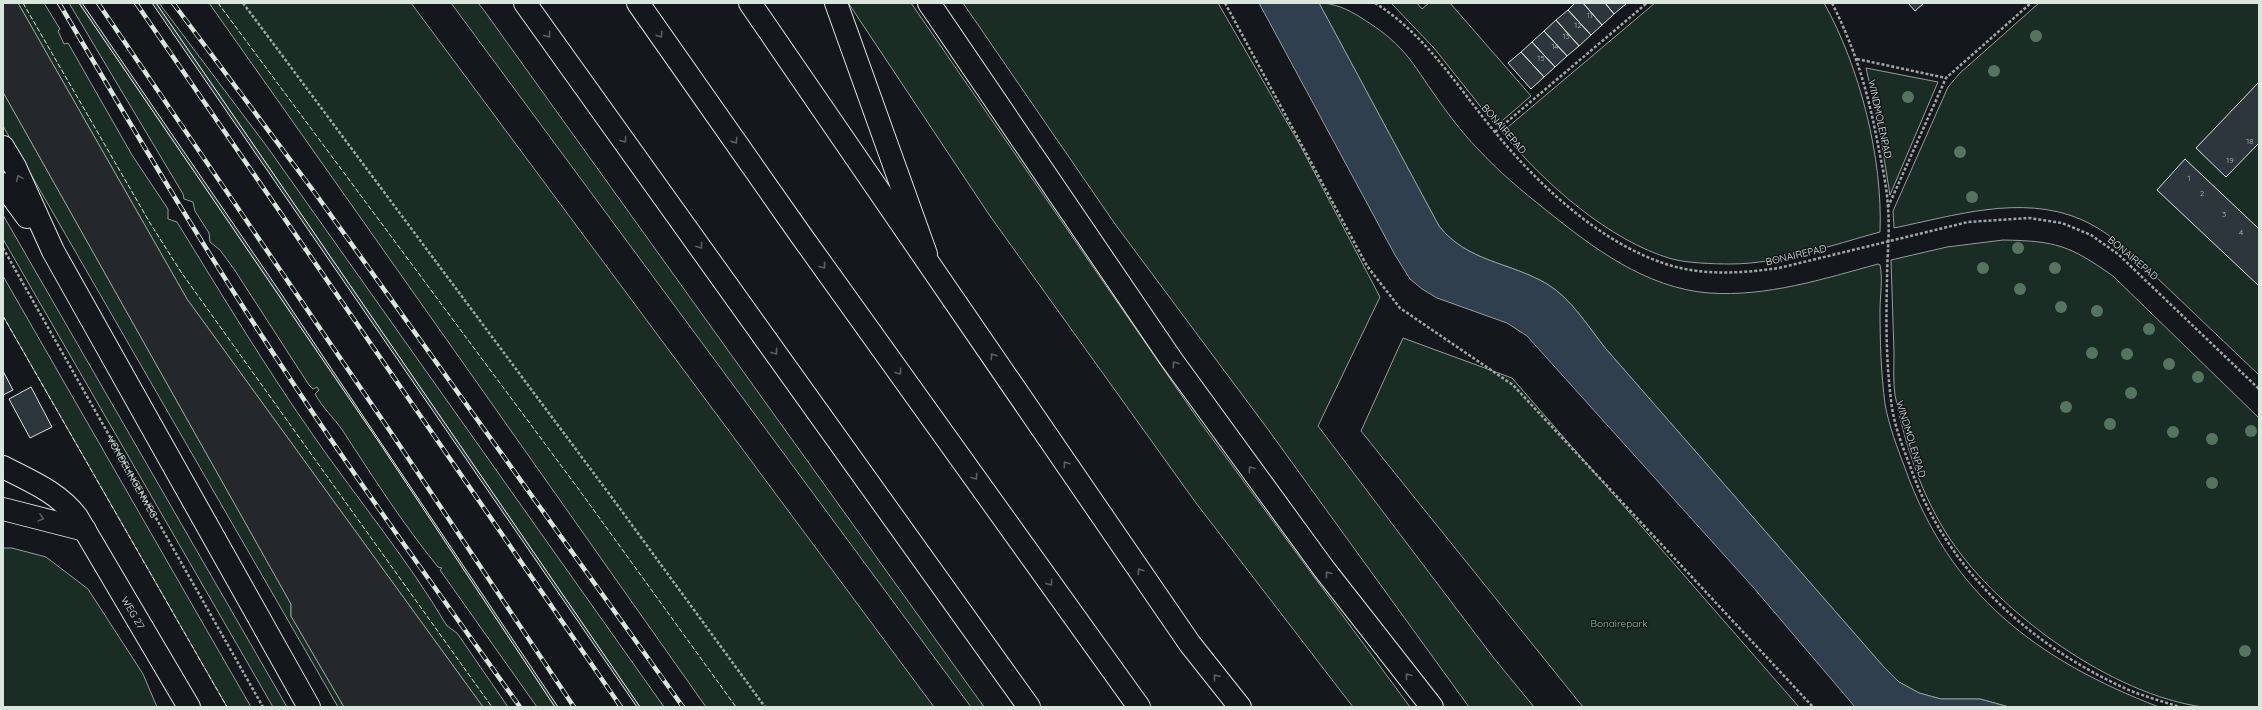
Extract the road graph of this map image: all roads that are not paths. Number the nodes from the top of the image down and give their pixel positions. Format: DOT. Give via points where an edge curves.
graph roads {
  1 [pos="525,3"];
  2 [pos="638,3"];
  3 [pos="750,3"];
  4 [pos="836,3"];
  5 [pos="929,3"];
  6 [pos="3,147"];
  7 [pos="3,184"];
  8 [pos="53,251"];
  9 [pos="930,265"];
  10 [pos="3,467"];
  11 [pos="3,508"];
  12 [pos="81,523"];
  13 [pos="189,707"];
  14 [pos="309,707"];
  15 [pos="1029,707"];
  16 [pos="1139,707"];
  17 [pos="1240,707"];
  18 [pos="1432,707"];
  1 -- 15 [label="main road, one-way"];
  2 -- 16 [label="main road, one-way"];
  3 -- 9 [label="main road"];
  4 -- 9 [label="main road"];
  18 -- 5 [label="main road, one-way" via="1324,569 1171,359"];
  8 -- 6 [label="main road, one-way" via="15,167"];
  7 -- 8 [label="main road"];
  8 -- 14 [label="main road"];
  17 -- 9 [label="main road, one-way" via="1190,644"];
  10 -- 12 [label="main road, WEG 27" via="67,503"];
  11 -- 12 [label="main road, one-way"];
  12 -- 13 [label="main road, WEG 27"];
}
